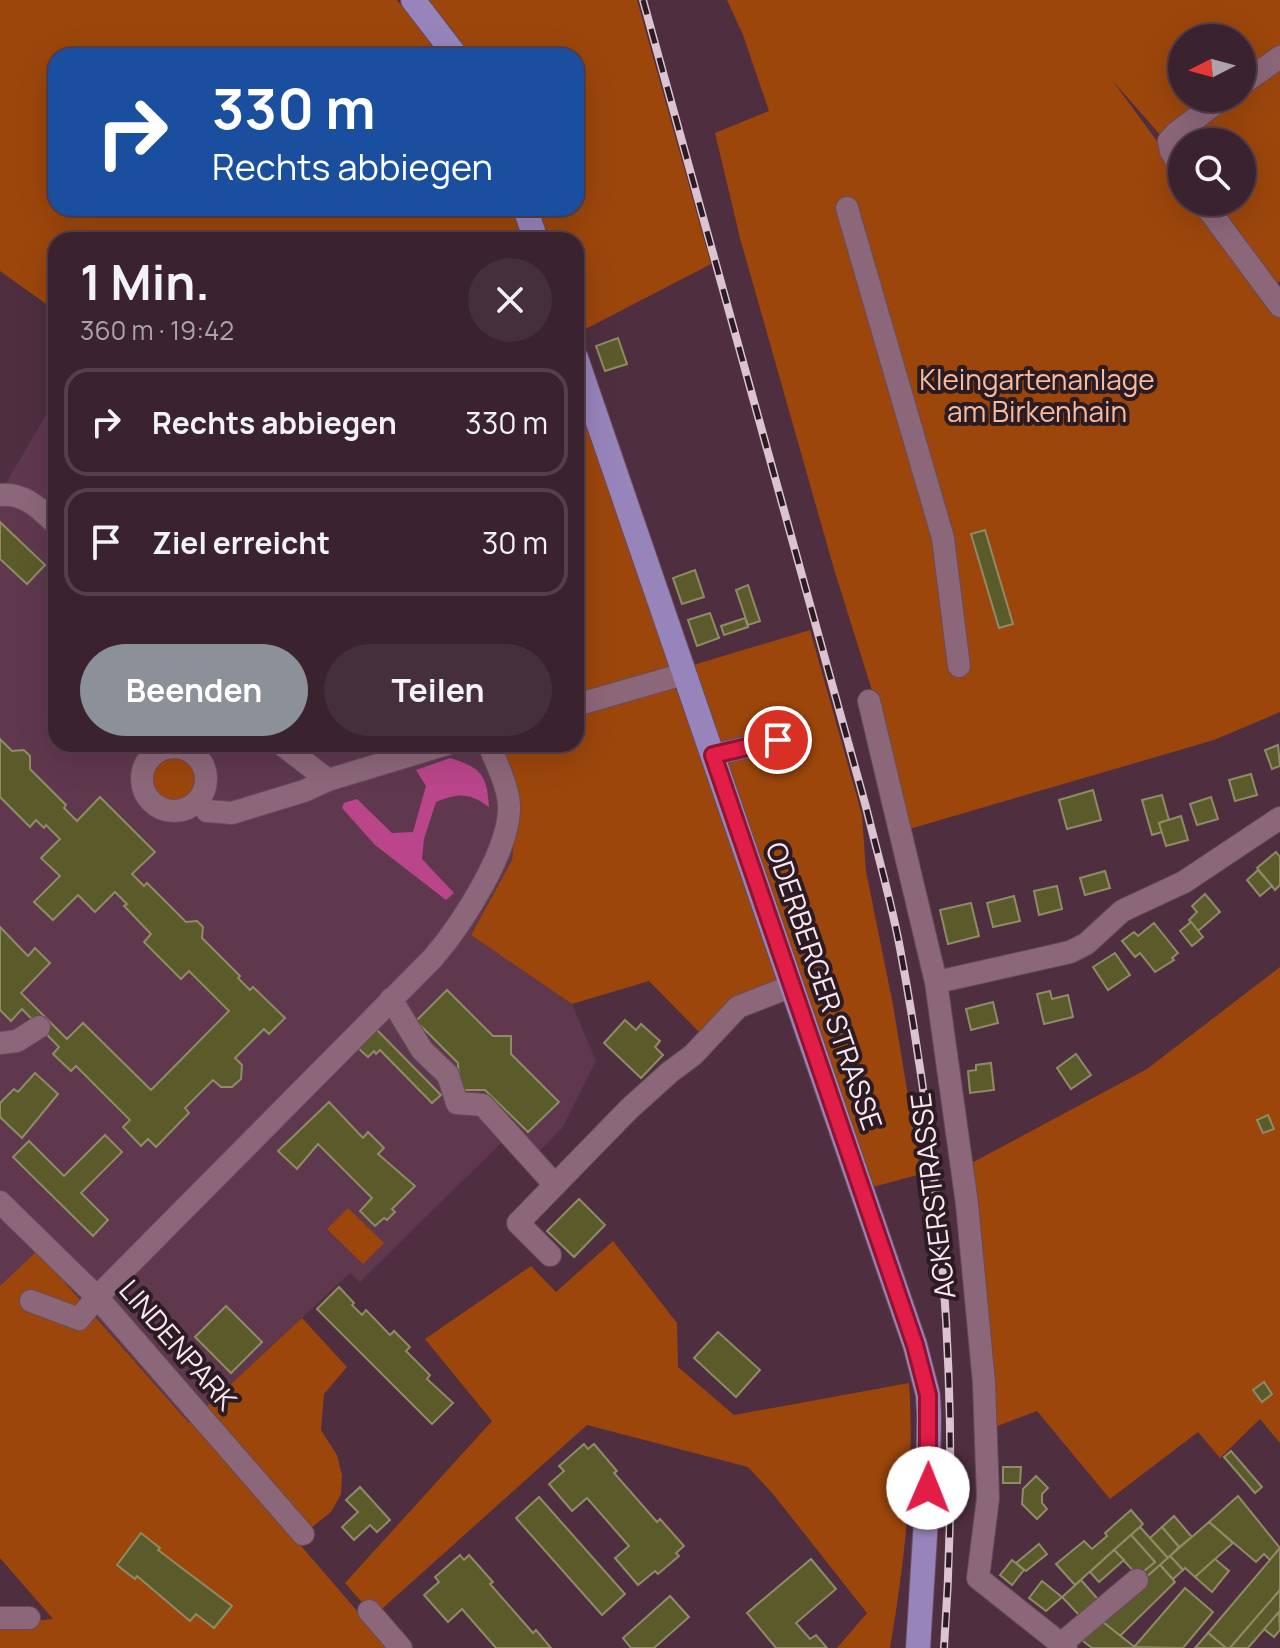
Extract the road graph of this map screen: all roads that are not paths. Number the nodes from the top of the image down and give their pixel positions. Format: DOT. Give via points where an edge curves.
graph roads {
  1 [pos="413,0"];
  2 [pos="450,48"];
  3 [pos="1280,57"];
  4 [pos="1256,74"];
  5 [pos="1205,112"];
  6 [pos="1185,128"];
  7 [pos="847,208"];
  8 [pos="1214,216"];
  9 [pos="1277,296"];
  10 [pos="584,381"];
  11 [pos="0,495"];
  12 [pos="48,516"];
  13 [pos="959,666"];
  14 [pos="684,674"];
  15 [pos="869,701"];
  16 [pos="584,703"];
  17 [pos="778,740"];
  18 [pos="291,752"];
  19 [pos="421,752"];
  20 [pos="492,752"];
  21 [pos="713,755"];
  22 [pos="328,780"];
  23 [pos="207,811"];
  24 [pos="1280,818"];
  25 [pos="946,980"];
  26 [pos="792,986"];
  27 [pos="391,999"];
  28 [pos="39,1027"];
  29 [pos="0,1043"];
  30 [pos="555,1185"];
  31 [pos="0,1202"];
  32 [pos="550,1255"];
  33 [pos="97,1297"];
  34 [pos="31,1301"];
  35 [pos="303,1534"];
  36 [pos="1137,1580"];
  37 [pos="369,1611"];
  38 [pos="0,1618"];
  39 [pos="29,1618"];
  40 [pos="1064,1646"];
  41 [pos="401,1648"];
  42 [pos="918,1648"];
  1 -- 2 [label="main road"];
  3 -- 4 [label="street"];
  5 -- 6 [label="street"];
  7 -- 13 [label="street" via="943,538"];
  8 -- 9 [label="street"];
  10 -- 14 [label="main road, ODERBERGER STRASSE"];
  11 -- 12 [label="street" via="33,502"];
  14 -- 16 [label="street"];
  14 -- 21 [label="main road, ODERBERGER STRASSE"];
  15 -- 40 [label="street, ACKERSTRASSE" via="936,982 967,1204 984,1383 988,1498 978,1578"];
  17 -- 21 [label="street"];
  18 -- 22 [label="street"];
  19 -- 22 [label="street"];
  20 -- 27 [label="street" via="509,798 507,828 458,928"];
  21 -- 26 [label="main road, ODERBERGER STRASSE"];
  22 -- 23 [label="street" via="232,813"];
  24 -- 25 [label="street" via="1184,882 1122,911 1070,952"];
  26 -- 30 [label="street" via="738,1007"];
  26 -- 42 [label="main road, ODERBERGER STRASSE" via="928,1395"];
  27 -- 30 [label="street" via="422,1050 448,1075 457,1103 483,1105"];
  27 -- 33 [label="street"];
  28 -- 29 [label="street" via="17,1041"];
  30 -- 32 [label="street" via="518,1223"];
  31 -- 33 [label="street, LINDENPARK"];
  33 -- 34 [label="street" via="79,1319"];
  33 -- 35 [label="street, LINDENPARK"];
  36 -- 40 [label="street"];
  37 -- 41 [label="street"];
  38 -- 39 [label="street"];
}
